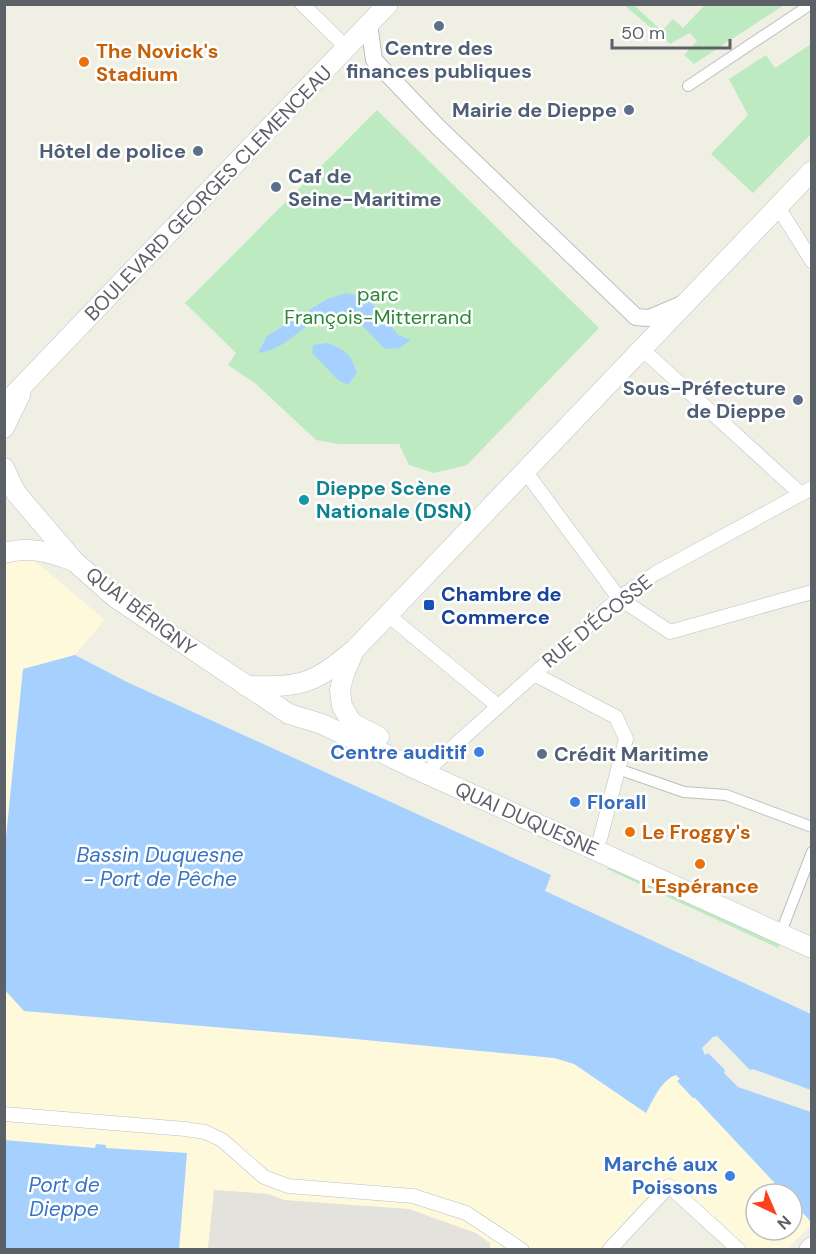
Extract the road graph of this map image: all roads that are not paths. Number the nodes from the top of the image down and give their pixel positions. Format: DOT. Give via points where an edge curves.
graph roads {
  1 [pos="302,4"];
  2 [pos="388,4"];
  3 [pos="810,4"];
  4 [pos="369,24"];
  5 [pos="347,48"];
  6 [pos="688,86"];
  7 [pos="812,171"];
  8 [pos="778,207"];
  9 [pos="812,261"];
  10 [pos="687,302"];
  11 [pos="642,349"];
  12 [pos="27,382"];
  13 [pos="4,405"];
  14 [pos="4,428"];
  15 [pos="4,468"];
  16 [pos="525,471"];
  17 [pos="806,491"];
  18 [pos="4,553"];
  19 [pos="74,561"];
  20 [pos="812,592"];
  21 [pos="619,598"];
  22 [pos="388,615"];
  23 [pos="356,648"];
  24 [pos="534,674"];
  25 [pos="246,686"];
  26 [pos="498,706"];
  27 [pos="434,764"];
  28 [pos="618,769"];
  29 [pos="812,827"];
  30 [pos="600,839"];
  31 [pos="812,852"];
  32 [pos="783,927"];
  33 [pos="812,940"];
  34 [pos="812,948"];
  35 [pos="4,1114"];
  36 [pos="522,1250"];
  37 [pos="609,1250"];
  38 [pos="739,1250"];
  1 -- 5 [label="street"];
  2 -- 4 [label="main road, BOULEVARD GEORGES CLEMENCEAU"];
  3 -- 6 [label="street"];
  4 -- 5 [label="main road, BOULEVARD GEORGES CLEMENCEAU"];
  4 -- 10 [label="street" via="374,60 438,127 636,317 660,315"];
  5 -- 12 [label="main road, BOULEVARD GEORGES CLEMENCEAU"];
  7 -- 8 [label="main road"];
  8 -- 9 [label="street"];
  8 -- 10 [label="main road"];
  10 -- 11 [label="main road"];
  11 -- 16 [label="main road"];
  11 -- 17 [label="street"];
  12 -- 13 [label="main road, BOULEVARD GEORGES CLEMENCEAU"];
  12 -- 14 [label="main road"];
  15 -- 19 [label="main road, QUAI BÉRIGNY" via="16,493"];
  16 -- 21 [label="street"];
  16 -- 22 [label="main road"];
  17 -- 21 [label="street, RUE D'ÉCOSSE" via="656,573"];
  18 -- 19 [label="main road" via="28,549"];
  19 -- 25 [label="main road, QUAI BÉRIGNY" via="116,598"];
  20 -- 21 [label="street" via="670,632"];
  21 -- 24 [label="street, RUE D'ÉCOSSE"];
  22 -- 23 [label="main road"];
  22 -- 26 [label="street"];
  23 -- 25 [label="main road" via="320,677 300,684"];
  23 -- 27 [label="main road, QUAI DUQUESNE" via="340,690 342,706 352,723"];
  24 -- 26 [label="street, RUE D'ÉCOSSE"];
  24 -- 28 [label="street" via="616,717 626,739"];
  25 -- 34 [label="main road, QUAI DUQUESNE" via="289,714 322,724"];
  26 -- 27 [label="street, RUE D'ÉCOSSE"];
  27 -- 30 [label="main road, QUAI DUQUESNE"];
  28 -- 29 [label="street" via="684,792 726,795"];
  28 -- 30 [label="street"];
  30 -- 32 [label="main road, QUAI DUQUESNE"];
  31 -- 32 [label="street"];
  32 -- 33 [label="main road, QUAI DUQUESNE"];
  35 -- 36 [label="street" via="205,1132 222,1140 264,1177 288,1186 413,1196 466,1212"];
  37 -- 38 [label="street" via="669,1185"];
}
